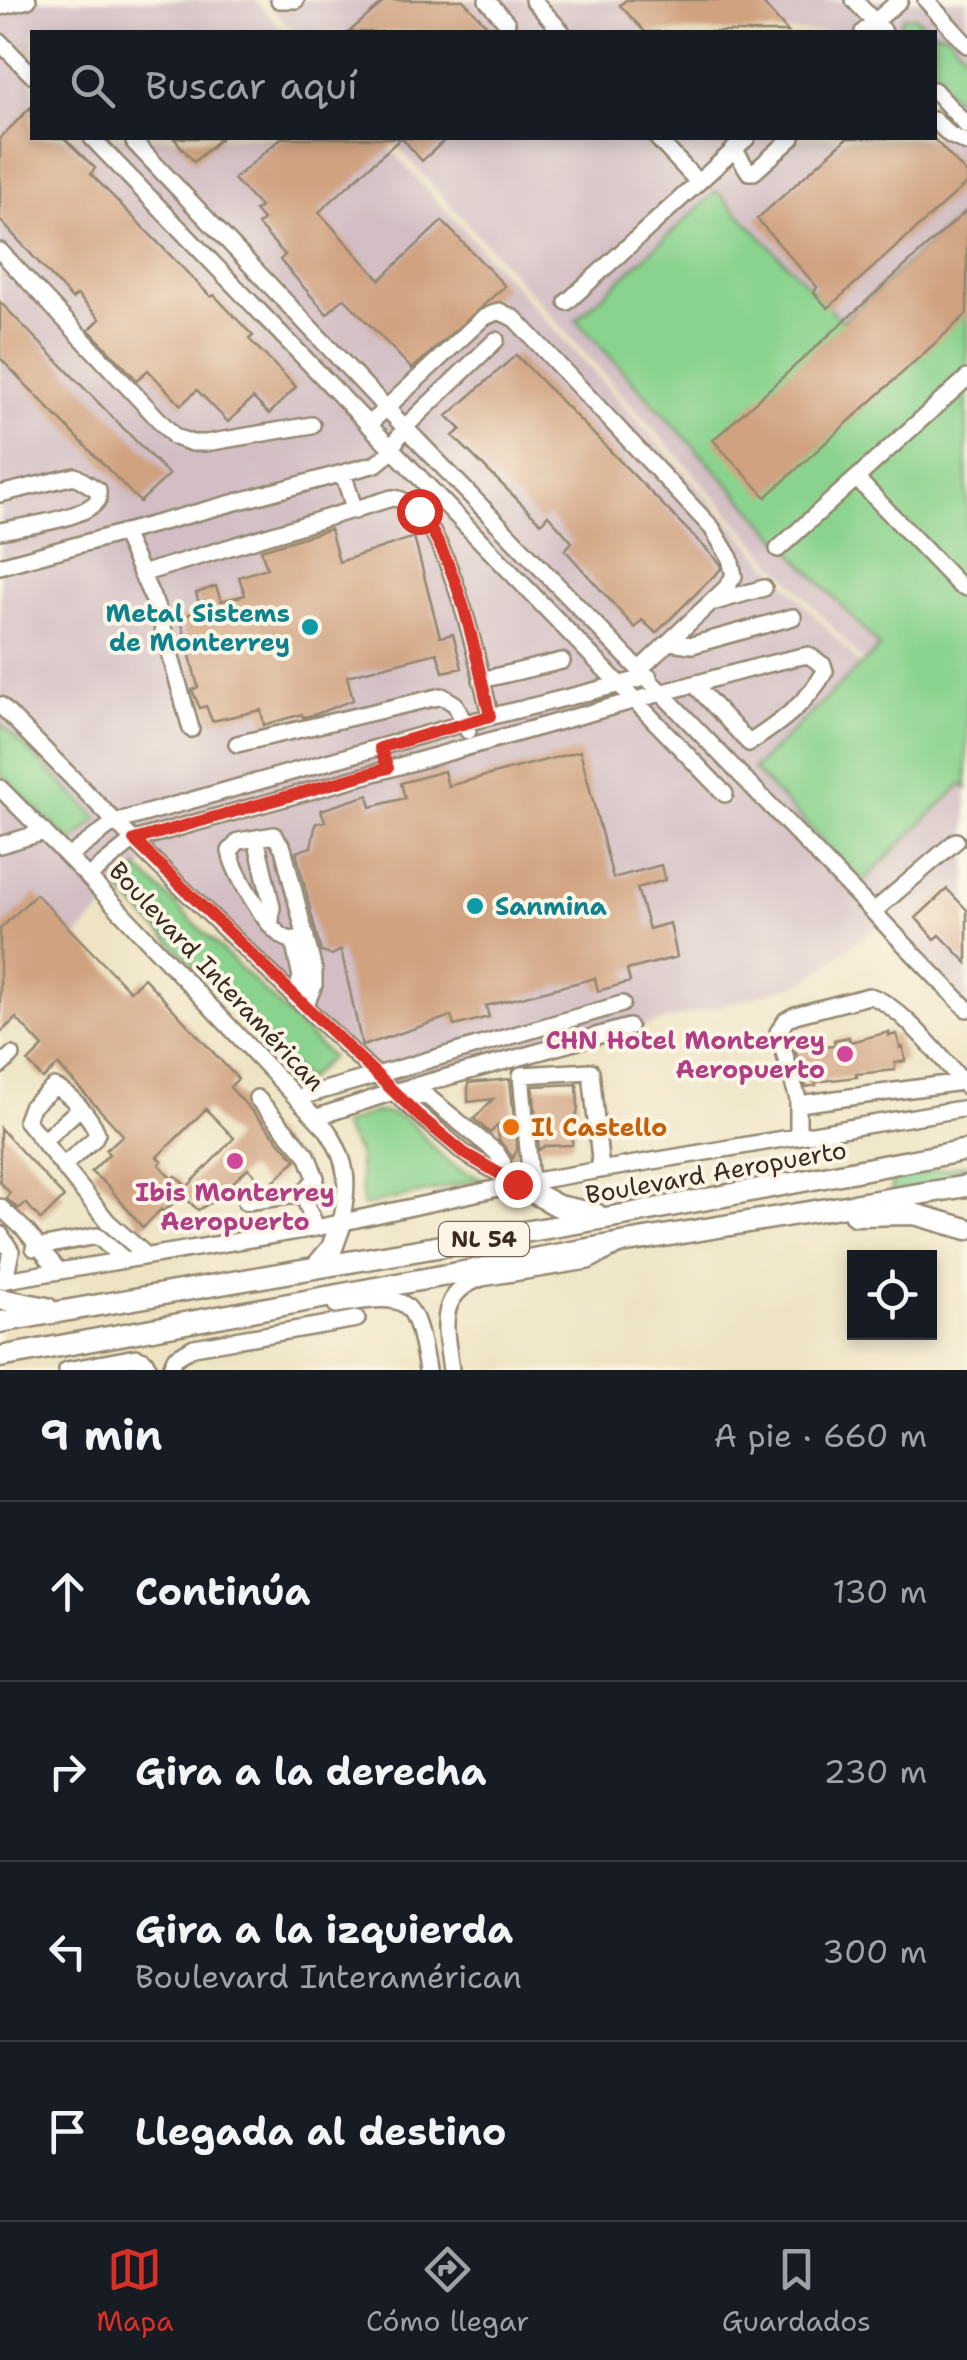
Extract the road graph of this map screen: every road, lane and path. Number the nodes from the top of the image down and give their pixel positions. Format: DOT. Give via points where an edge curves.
graph roads {
  1 [pos="28,0"];
  2 [pos="280,0"];
  3 [pos="296,0"];
  4 [pos="487,0"];
  5 [pos="533,0"];
  6 [pos="854,0"];
  7 [pos="900,0"];
  8 [pos="926,0"];
  9 [pos="0,8"];
  10 [pos="506,23"];
  11 [pos="874,29"];
  12 [pos="560,30"];
  13 [pos="0,42"];
  14 [pos="967,45"];
  15 [pos="30,73"];
  16 [pos="937,93"];
  17 [pos="937,123"];
  18 [pos="967,126"];
  19 [pos="94,140"];
  20 [pos="660,140"];
  21 [pos="745,140"];
  22 [pos="790,140"];
  23 [pos="134,142"];
  24 [pos="967,143"];
  25 [pos="734,149"];
  26 [pos="698,182"];
  27 [pos="196,208"];
  28 [pos="176,225"];
  29 [pos="0,250"];
  30 [pos="567,302"];
  31 [pos="496,340"];
  32 [pos="967,378"];
  33 [pos="388,410"];
  34 [pos="312,425"];
  35 [pos="368,425"];
  36 [pos="405,427"];
  37 [pos="391,449"];
  38 [pos="342,473"];
  39 [pos="858,478"];
  40 [pos="0,494"];
  41 [pos="354,511"];
  42 [pos="0,531"];
  43 [pos="123,533"];
  44 [pos="778,549"];
  45 [pos="0,566"];
  46 [pos="141,574"];
  47 [pos="764,588"];
  48 [pos="967,588"];
  49 [pos="712,602"];
  50 [pos="794,617"];
  51 [pos="670,642"];
  52 [pos="562,661"];
  53 [pos="644,673"];
  54 [pos="481,680"];
  55 [pos="694,684"];
  56 [pos="620,685"];
  57 [pos="661,693"];
  58 [pos="636,701"];
  59 [pos="0,705"];
  60 [pos="490,716"];
  61 [pos="466,723"];
  62 [pos="191,729"];
  63 [pos="237,744"];
  64 [pos="472,744"];
  65 [pos="380,748"];
  66 [pos="388,768"];
  67 [pos="0,788"];
  68 [pos="725,794"];
  69 [pos="115,822"];
  70 [pos="44,832"];
  71 [pos="256,838"];
  72 [pos="134,840"];
  73 [pos="956,841"];
  74 [pos="1,843"];
  75 [pos="68,857"];
  76 [pos="88,876"];
  77 [pos="873,912"];
  78 [pos="271,921"];
  79 [pos="300,939"];
  80 [pos="300,1002"];
  81 [pos="622,1004"];
  82 [pos="967,1009"];
  83 [pos="630,1027"];
  84 [pos="508,1038"];
  85 [pos="516,1057"];
  86 [pos="375,1075"];
  87 [pos="965,1084"];
  88 [pos="393,1092"];
  89 [pos="862,1096"];
  90 [pos="256,1098"];
  91 [pos="297,1098"];
  92 [pos="799,1104"];
  93 [pos="79,1108"];
  94 [pos="967,1108"];
  95 [pos="317,1117"];
  96 [pos="866,1125"];
  97 [pos="798,1136"];
  98 [pos="44,1140"];
  99 [pos="967,1150"];
  100 [pos="64,1165"];
  101 [pos="601,1170"];
  102 [pos="517,1180"];
  103 [pos="967,1186"];
  104 [pos="303,1194"];
  105 [pos="246,1202"];
  106 [pos="0,1207"];
  107 [pos="808,1212"];
  108 [pos="623,1215"];
  109 [pos="341,1223"];
  110 [pos="316,1228"];
  111 [pos="967,1230"];
  112 [pos="0,1234"];
  113 [pos="621,1243"];
  114 [pos="36,1246"];
  115 [pos="147,1256"];
  116 [pos="125,1260"];
  117 [pos="314,1268"];
  118 [pos="57,1271"];
  119 [pos="2,1287"];
  120 [pos="64,1311"];
  121 [pos="214,1319"];
  122 [pos="357,1320"];
  123 [pos="0,1322"];
  124 [pos="0,1357"];
  125 [pos="67,1370"];
  126 [pos="150,1370"];
  127 [pos="170,1370"];
  128 [pos="427,1370"];
  129 [pos="452,1370"];
  1 -- 9 [label="street"];
  2 -- 3 [label="street"];
  4 -- 10 [label="street"];
  5 -- 12 [label="street"];
  6 -- 11 [label="street"];
  7 -- 11 [label="street"];
  8 -- 14 [label="street"];
  13 -- 15 [label="street"];
  16 -- 18 [label="street"];
  17 -- 24 [label="street"];
  19 -- 28 [label="street"];
  20 -- 26 [label="street"];
  21 -- 25 [label="street"];
  22 -- 25 [label="street" via="754,172"];
  23 -- 27 [label="street"];
  25 -- 26 [label="street"];
  26 -- 30 [label="street"];
  27 -- 28 [label="street"];
  27 -- 33 [label="street"];
  28 -- 35 [label="street"];
  29 -- 34 [label="street" via="175,437 206,443"];
  31 -- 36 [label="street"];
  32 -- 39 [label="street"];
  33 -- 35 [label="street"];
  33 -- 36 [label="street"];
  33 -- 49 [label="street" via="483,318 507,314 712,528 734,576"];
  35 -- 37 [label="street"];
  36 -- 37 [label="street"];
  36 -- 53 [label="street"];
  37 -- 38 [label="street" via="376,464"];
  37 -- 56 [label="street"];
  38 -- 41 [label="street"];
  38 -- 43 [label="street"];
  39 -- 44 [label="street"];
  39 -- 48 [label="street"];
  40 -- 42 [label="street" via="75,476 98,490 93,507"];
  41 -- 46 [label="street"];
  41 -- 54 [label="street" via="403,498 419,511 456,586"];
  43 -- 45 [label="street"];
  43 -- 46 [label="street"];
  46 -- 62 [label="street"];
  47 -- 49 [label="street"];
  49 -- 51 [label="street"];
  50 -- 51 [label="street" via="692,645"];
  51 -- 53 [label="street"];
  52 -- 54 [label="street"];
  53 -- 56 [label="street"];
  53 -- 57 [label="street"];
  54 -- 60 [label="street"];
  55 -- 55 [label="street" via="808,655 825,672 774,727 749,743"];
  55 -- 57 [label="street"];
  56 -- 58 [label="street"];
  56 -- 60 [label="street"];
  57 -- 58 [label="street"];
  57 -- 77 [label="street"];
  58 -- 64 [label="street"];
  58 -- 68 [label="street"];
  59 -- 69 [label="street, Boulevard Interamérican"];
  60 -- 61 [label="street"];
  61 -- 63 [label="street" via="442,696"];
  61 -- 64 [label="street"];
  61 -- 65 [label="street"];
  64 -- 66 [label="street"];
  65 -- 66 [label="street"];
  65 -- 69 [label="street"];
  66 -- 72 [label="street"];
  67 -- 70 [label="street, Boulevard Interamérican"];
  69 -- 72 [label="street, Boulevard Interamérican"];
  69 -- 75 [label="street"];
  70 -- 74 [label="street"];
  70 -- 75 [label="street, Boulevard Interamérican"];
  71 -- 78 [label="street"];
  71 -- 78 [label="street" via="238,841 230,855"];
  71 -- 79 [label="street" via="274,835 281,842"];
  72 -- 76 [label="street"];
  72 -- 80 [label="street, Boulevard Interamérican"];
  73 -- 77 [label="street"];
  75 -- 76 [label="street, Boulevard Interamérican"];
  76 -- 91 [label="street, Boulevard Interamérican"];
  77 -- 82 [label="street"];
  78 -- 79 [label="street" via="281,936"];
  79 -- 80 [label="street" via="316,977"];
  80 -- 86 [label="street, Boulevard Interamérican"];
  81 -- 84 [label="street"];
  83 -- 85 [label="street"];
  84 -- 85 [label="street"];
  84 -- 86 [label="street"];
  85 -- 88 [label="street"];
  86 -- 88 [label="street, Boulevard Interamérican"];
  86 -- 91 [label="street"];
  87 -- 89 [label="street"];
  87 -- 92 [label="street" via="887,1003 869,996 794,1015 780,1026"];
  88 -- 95 [label="street"];
  88 -- 102 [label="street, Boulevard Interamérican" via="464,1153"];
  89 -- 92 [label="street"];
  89 -- 96 [label="street"];
  90 -- 104 [label="street" via="312,1162 316,1178"];
  91 -- 95 [label="street, Boulevard Interamérican"];
  92 -- 97 [label="street"];
  93 -- 98 [label="street"];
  93 -- 98 [label="street" via="60,1088 51,1089 25,1117"];
  93 -- 100 [label="street" via="97,1133"];
  94 -- 96 [label="street"];
  95 -- 109 [label="street, Boulevard Interamérican" via="342,1152"];
  96 -- 97 [label="street"];
  97 -- 101 [label="street"];
  98 -- 100 [label="street"];
  99 -- 108 [label="highway, Boulevard Aeropuerto / NL 54"];
  100 -- 115 [label="street" via="108,1222"];
  101 -- 102 [label="street"];
  101 -- 102 [label="street" via="591,1071 521,1075"];
  102 -- 108 [label="highway" via="573,1210"];
  102 -- 109 [label="street"];
  103 -- 107 [label="highway, NL 54"];
  104 -- 105 [label="street"];
  104 -- 110 [label="street"];
  106 -- 114 [label="street"];
  107 -- 111 [label="highway" via="914,1214"];
  107 -- 113 [label="highway, NL 54"];
  108 -- 117 [label="highway, Boulevard Aeropuerto / NL 54"];
  109 -- 110 [label="street"];
  109 -- 117 [label="highway" via="332,1248"];
  110 -- 115 [label="street"];
  112 -- 119 [label="street" via="11,1251"];
  113 -- 121 [label="highway, NL 54"];
  113 -- 129 [label="street" via="588,1261 468,1284 450,1302 445,1320"];
  114 -- 116 [label="street" via="97,1236"];
  114 -- 118 [label="street"];
  115 -- 116 [label="street"];
  116 -- 118 [label="street"];
  117 -- 120 [label="highway, Boulevard Aeropuerto / NL 54"];
  118 -- 119 [label="street"];
  119 -- 120 [label="highway"];
  120 -- 123 [label="highway, Boulevard Aeropuerto / NL 54"];
  121 -- 124 [label="highway, NL 54"];
  121 -- 128 [label="street" via="392,1298 416,1317"];
  122 -- 127 [label="street" via="194,1346"];
  125 -- 126 [label="street" via="136,1357"];
}
